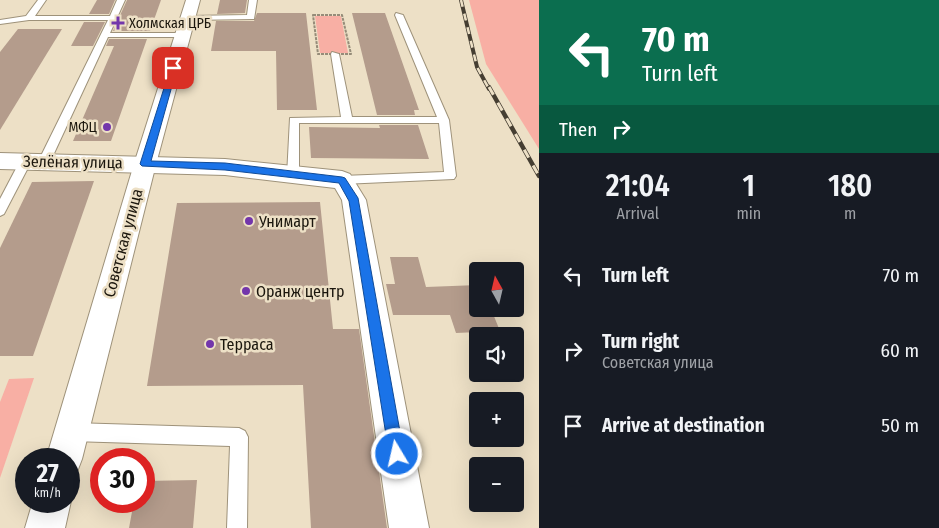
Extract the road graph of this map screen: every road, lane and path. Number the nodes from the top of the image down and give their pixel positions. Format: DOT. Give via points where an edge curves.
graph roads {
  1 [pos="42,0"];
  2 [pos="121,0"];
  3 [pos="253,0"];
  4 [pos="399,15"];
  5 [pos="29,18"];
  6 [pos="113,18"];
  7 [pos="188,18"];
  8 [pos="0,22"];
  9 [pos="104,35"];
  10 [pos="335,54"];
  11 [pos="347,120"];
  12 [pos="444,120"];
  13 [pos="0,161"];
  14 [pos="34,162"];
  15 [pos="145,164"];
  16 [pos="293,176"];
  17 [pos="342,180"];
  18 [pos="13,184"];
  19 [pos="0,186"];
  20 [pos="0,211"];
  21 [pos="67,445"];
  22 [pos="49,513"];
  23 [pos="417,524"];
  24 [pos="45,528"];
  25 [pos="237,528"];
  1 -- 5 [label="lane"];
  2 -- 6 [label="lane"];
  3 -- 7 [label="lane" via="251,17"];
  4 -- 12 [label="lane"];
  5 -- 6 [label="lane"];
  5 -- 8 [label="lane"];
  6 -- 9 [label="lane"];
  7 -- 9 [label="lane"];
  7 -- 15 [label="street, Советская улица"];
  9 -- 14 [label="lane"];
  10 -- 10 [label="path" via="318,54 313,15 342,15 351,54"];
  10 -- 11 [label="lane"];
  11 -- 12 [label="lane"];
  11 -- 16 [label="lane" via="294,120"];
  12 -- 17 [label="lane" via="450,176"];
  13 -- 14 [label="street, Зелёная улица"];
  14 -- 15 [label="street, Зелёная улица"];
  14 -- 18 [label="lane"];
  15 -- 16 [label="street, Зелёная улица" via="225,167"];
  15 -- 21 [label="street, Советская улица"];
  16 -- 17 [label="street, Зелёная улица"];
  17 -- 23 [label="street" via="354,200 403,493"];
  18 -- 19 [label="lane"];
  18 -- 20 [label="lane"];
  21 -- 25 [label="lane" via="239,437"];
  22 -- 24 [label="street"];
}
